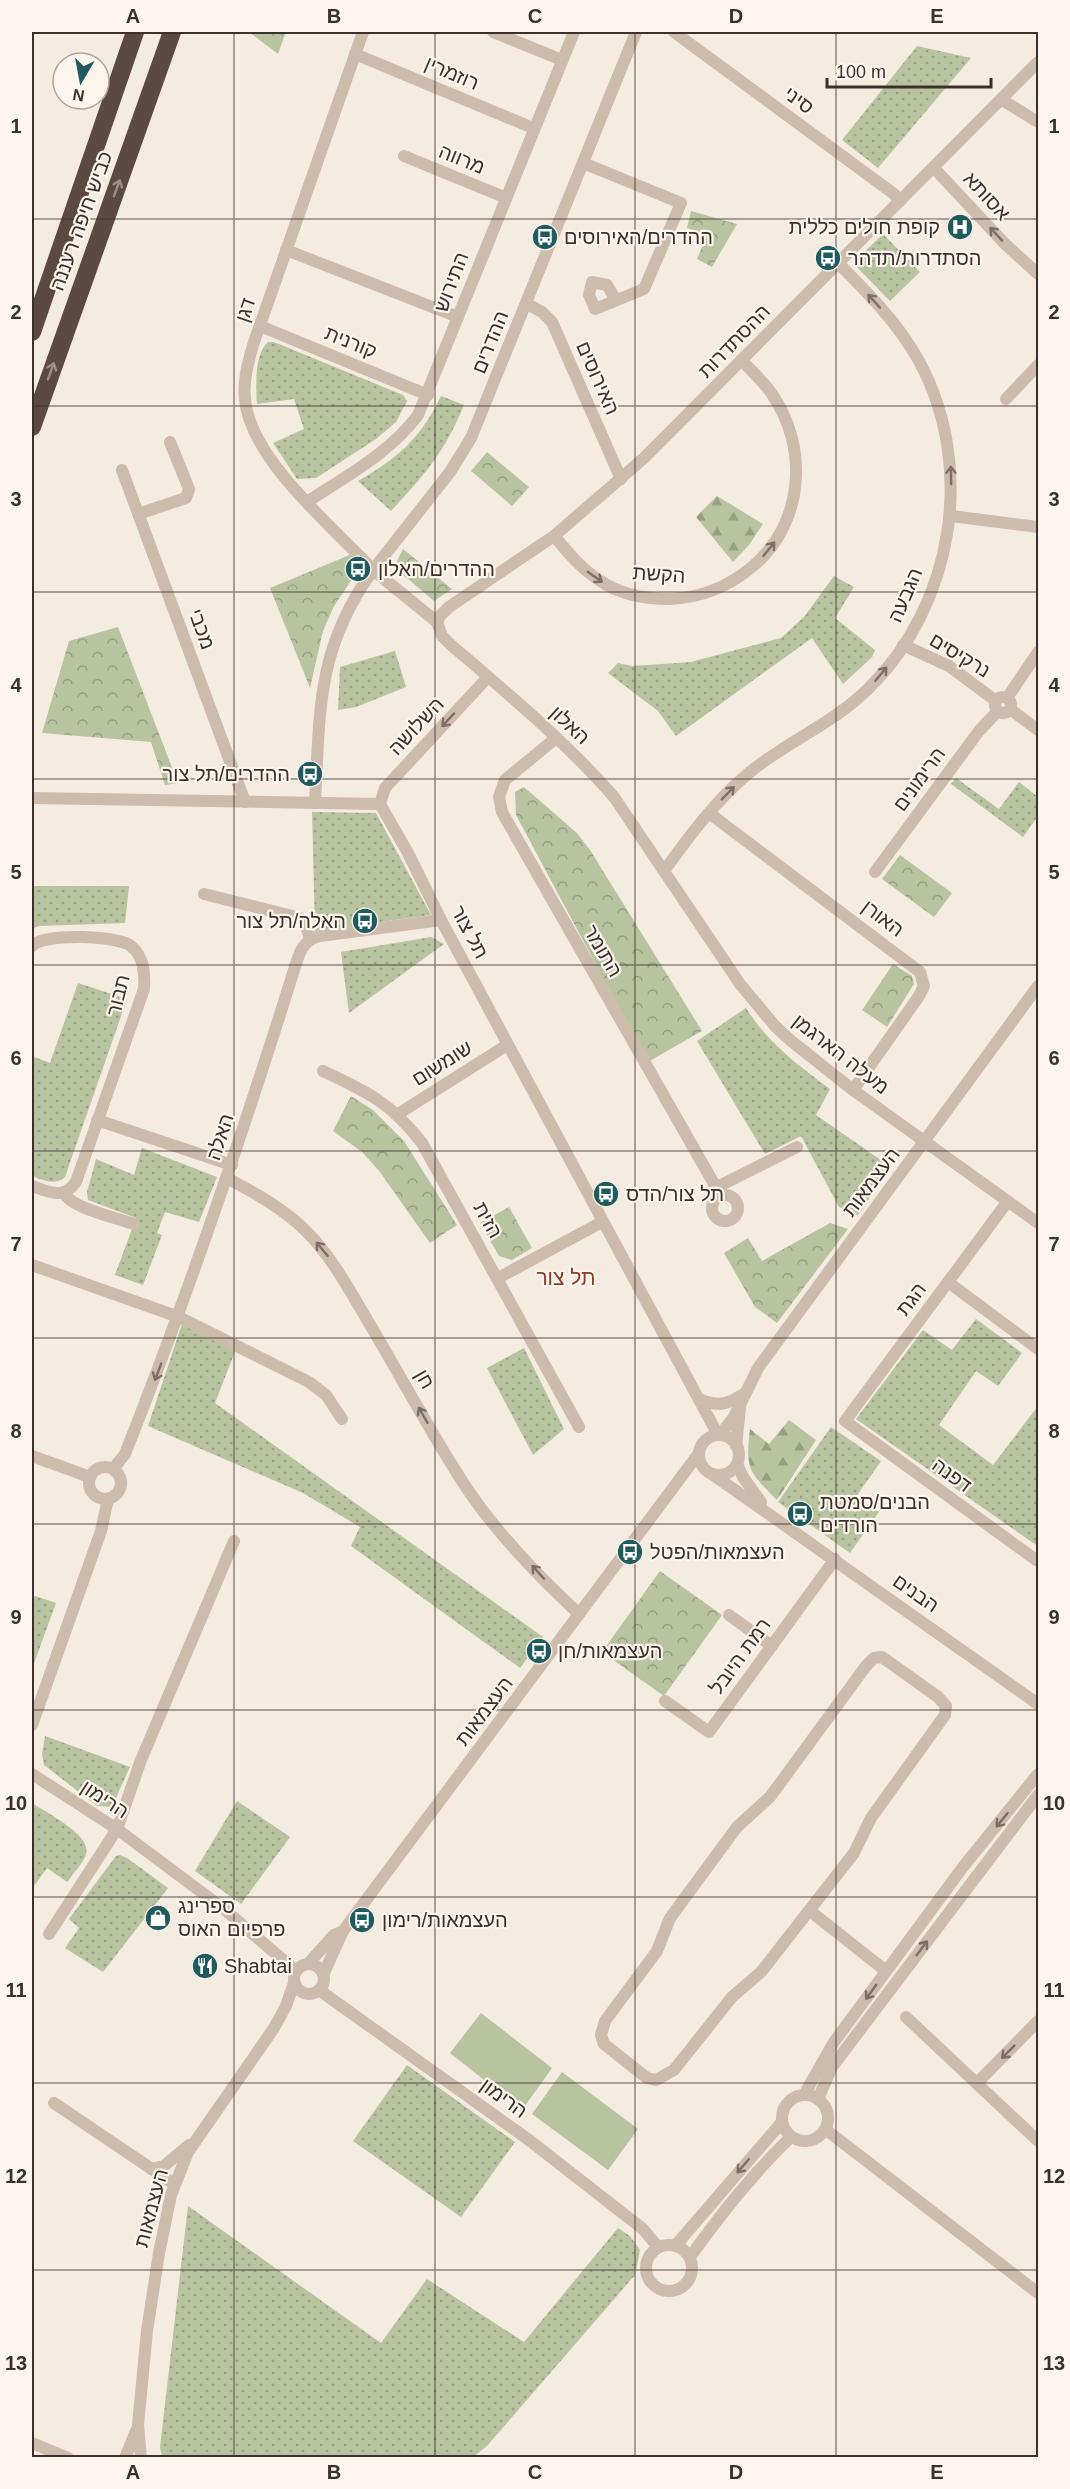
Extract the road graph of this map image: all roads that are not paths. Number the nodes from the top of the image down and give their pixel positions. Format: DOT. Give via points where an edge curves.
graph roads {
  1 [pos="135,32"];
  2 [pos="172,32"];
  3 [pos="363,32"];
  4 [pos="493,32"];
  5 [pos="573,32"];
  6 [pos="636,32"];
  7 [pos="674,32"];
  8 [pos="355,54"];
  9 [pos="562,60"];
  10 [pos="1038,62"];
  11 [pos="1002,100"];
  12 [pos="1038,122"];
  13 [pos="533,128"];
  14 [pos="404,156"];
  15 [pos="583,163"];
  16 [pos="934,168"];
  17 [pos="504,197"];
  18 [pos="900,201"];
  19 [pos="286,250"];
  20 [pos="838,263"];
  21 [pos="1038,274"];
  22 [pos="616,300"];
  23 [pos="527,304"];
  24 [pos="458,317"];
  25 [pos="260,326"];
  26 [pos="32,332"];
  27 [pos="741,360"];
  28 [pos="1038,366"];
  29 [pos="428,395"];
  30 [pos="1006,399"];
  31 [pos="32,427"];
  32 [pos="170,442"];
  33 [pos="122,470"];
  34 [pos="621,479"];
  35 [pos="307,502"];
  36 [pos="138,514"];
  37 [pos="951,516"];
  38 [pos="1038,527"];
  39 [pos="554,536"];
  40 [pos="373,570"];
  41 [pos="437,622"];
  42 [pos="903,645"];
  43 [pos="1038,652"];
  44 [pos="488,677"];
  45 [pos="1003,705"];
  46 [pos="1038,730"];
  47 [pos="556,738"];
  48 [pos="32,798"];
  49 [pos="245,802"];
  50 [pos="315,803"];
  51 [pos="380,804"];
  52 [pos="709,813"];
  53 [pos="664,871"];
  54 [pos="875,872"];
  55 [pos="204,894"];
  56 [pos="441,920"];
  57 [pos="310,938"];
  58 [pos="32,945"];
  59 [pos="1038,986"];
  60 [pos="507,1045"];
  61 [pos="323,1071"];
  62 [pos="853,1090"];
  63 [pos="398,1114"];
  64 [pos="98,1120"];
  65 [pos="925,1142"];
  66 [pos="797,1147"];
  67 [pos="232,1165"];
  68 [pos="228,1178"];
  69 [pos="32,1186"];
  70 [pos="64,1193"];
  71 [pos="1008,1201"];
  72 [pos="602,1222"];
  73 [pos="1038,1222"];
  74 [pos="134,1224"];
  75 [pos="32,1265"];
  76 [pos="498,1278"];
  77 [pos="948,1282"];
  78 [pos="179,1317"];
  79 [pos="1038,1349"];
  80 [pos="691,1384"];
  81 [pos="746,1392"];
  82 [pos="699,1399"];
  83 [pos="741,1404"];
  84 [pos="342,1419"];
  85 [pos="845,1421"];
  86 [pos="579,1427"];
  87 [pos="719,1435"];
  88 [pos="736,1446"];
  89 [pos="701,1447"];
  90 [pos="32,1456"];
  91 [pos="736,1464"];
  92 [pos="113,1469"];
  93 [pos="709,1472"];
  94 [pos="90,1477"];
  95 [pos="675,1483"];
  96 [pos="108,1499"];
  97 [pos="772,1514"];
  98 [pos="234,1541"];
  99 [pos="835,1559"];
  100 [pos="1037,1559"];
  101 [pos="579,1614"];
  102 [pos="729,1615"];
  103 [pos="772,1646"];
  104 [pos="665,1701"];
  105 [pos="1038,1704"];
  106 [pos="32,1725"];
  107 [pos="32,1774"];
  108 [pos="1038,1774"];
  109 [pos="1038,1795"];
  110 [pos="117,1829"];
  111 [pos="810,1911"];
  112 [pos="343,1931"];
  113 [pos="49,1934"];
  114 [pos="308,1964"];
  115 [pos="886,1971"];
  116 [pos="323,1975"];
  117 [pos="295,1977"];
  118 [pos="315,1992"];
  119 [pos="906,2017"];
  120 [pos="1038,2021"];
  121 [pos="274,2028"];
  122 [pos="977,2083"];
  123 [pos="804,2095"];
  124 [pos="818,2099"];
  125 [pos="54,2103"];
  126 [pos="782,2122"];
  127 [pos="825,2129"];
  128 [pos="198,2137"];
  129 [pos="791,2137"];
  130 [pos="1038,2141"];
  131 [pos="151,2169"];
  132 [pos="174,2184"];
  133 [pos="676,2245"];
  134 [pos="658,2247"];
  135 [pos="690,2258"];
  136 [pos="1038,2293"];
  137 [pos="138,2425"];
  138 [pos="32,2444"];
  139 [pos="68,2457"];
  140 [pos="125,2457"];
  141 [pos="141,2457"];
  1 -- 26 [label="highway, כביש חיפה רעננה"];
  31 -- 2 [label="highway, כביש חיפה רעננה, one-way"];
  3 -- 8 [label="street, דגן"];
  4 -- 9 [label="street"];
  5 -- 9 [label="street, התירוש"];
  6 -- 15 [label="street, ההדרים"];
  7 -- 18 [label="street, סיני"];
  8 -- 13 [label="street, רוזמרין"];
  8 -- 19 [label="street, דגן"];
  9 -- 13 [label="street, התירוש"];
  10 -- 11 [label="street, ההסתדרות"];
  11 -- 12 [label="street"];
  11 -- 16 [label="street, ההסתדרות"];
  13 -- 17 [label="street, התירוש"];
  14 -- 17 [label="street, מרווה"];
  15 -- 22 [label="street" via="681,203 644,289"];
  15 -- 23 [label="street, ההדרים"];
  16 -- 18 [label="street, ההסתדרות"];
  21 -- 16 [label="street, אסותא, one-way"];
  17 -- 24 [label="street, התירוש"];
  18 -- 20 [label="street, ההסתדרות"];
  19 -- 24 [label="street"];
  19 -- 25 [label="street, דגן"];
  20 -- 27 [label="street, ההסתדרות"];
  37 -- 20 [label="street, הגבעה, one-way" via="947,438 931,388 904,337"];
  23 -- 34 [label="street, האירוסים" via="552,322"];
  23 -- 40 [label="street, ההדרים" via="461,457"];
  24 -- 29 [label="street, התירוש"];
  25 -- 29 [label="street, קורנית"];
  25 -- 35 [label="street, דגן" via="245,375 244,400 252,429 263,448"];
  27 -- 34 [label="street, ההסתדרות"];
  39 -- 27 [label="street, הקשת, one-way" via="601,582 643,597 688,598 710,592 727,585 760,561 775,542 793,506 797,467 794,445 780,407"];
  28 -- 30 [label="street"];
  29 -- 35 [label="street, התירוש" via="412,423 389,447"];
  32 -- 36 [label="street" via="189,494"];
  33 -- 36 [label="street, מכבי"];
  34 -- 39 [label="street, ההסתדרות"];
  35 -- 40 [label="street, דגן"];
  36 -- 49 [label="street, מכבי"];
  37 -- 38 [label="street"];
  37 -- 42 [label="street, הגבעה" via="930,592"];
  39 -- 41 [label="street, ההסתדרות" via="449,608"];
  40 -- 41 [label="street"];
  40 -- 50 [label="street, ההדרים" via="357,593 328,658 320,705"];
  41 -- 44 [label="street, האלון" via="442,636"];
  42 -- 45 [label="street, נרקיסים" via="958,672"];
  52 -- 42 [label="street, הגבעה, one-way" via="752,771 851,705"];
  43 -- 45 [label="street, הרימונים"];
  44 -- 47 [label="street, האלון"];
  44 -- 51 [label="street, השלושה, one-way" via="385,788"];
  45 -- 46 [label="street, נרקיסים"];
  45 -- 54 [label="street, הרימונים" via="979,731"];
  47 -- 53 [label="street, האלון" via="614,797"];
  47 -- 66 [label="street, התומר" via="505,780 499,797 502,812 718,1192"];
  48 -- 49 [label="street"];
  49 -- 50 [label="street"];
  50 -- 51 [label="street"];
  51 -- 56 [label="street, תל צור"];
  52 -- 53 [label="street, הגבעה"];
  52 -- 62 [label="street, האורן" via="920,972 924,986 919,996"];
  53 -- 62 [label="street, מעלה הארגמן" via="762,1012 790,1040"];
  55 -- 57 [label="street" via="300,918"];
  56 -- 57 [label="street"];
  56 -- 60 [label="street, תל צור"];
  57 -- 67 [label="street, האלה" via="297,960"];
  58 -- 64 [label="street, תבור" via="45,938 112,939 130,946 142,962 144,989"];
  59 -- 65 [label="street, העצמאות"];
  60 -- 63 [label="street, שומשום"];
  60 -- 72 [label="street, תל צור"];
  61 -- 63 [label="street, הזית" via="382,1101"];
  62 -- 65 [label="street, מעלה הארגמן"];
  63 -- 76 [label="street, הזית" via="432,1159"];
  64 -- 67 [label="street"];
  64 -- 70 [label="street, תבור" via="76,1182"];
  65 -- 71 [label="street, מעלה הארגמן"];
  65 -- 81 [label="street, העצמאות" via="758,1368"];
  67 -- 68 [label="street, האלה"];
  68 -- 78 [label="street, האלה"];
  101 -- 68 [label="street, חן, one-way" via="470,1492 321,1247 293,1220"];
  69 -- 70 [label="street"];
  70 -- 74 [label="street" via="77,1205"];
  71 -- 73 [label="street, מעלה הארגמן"];
  71 -- 77 [label="street, הגת"];
  72 -- 76 [label="street"];
  72 -- 80 [label="street, תל צור"];
  75 -- 78 [label="street"];
  76 -- 86 [label="street, הזית"];
  77 -- 79 [label="street"];
  77 -- 85 [label="street, הגת"];
  78 -- 84 [label="street" via="309,1382 326,1395"];
  78 -- 92 [label="street, האלה, one-way" via="125,1454"];
  80 -- 82 [label="street, תל צור"];
  80 -- 89 [label="street, תל צור" via="706,1425"];
  81 -- 82 [label="street" via="729,1404"];
  81 -- 83 [label="street, העצמאות"];
  82 -- 87 [label="street, תל צור"];
  83 -- 87 [label="street, העצמאות"];
  83 -- 88 [label="street, העצמאות"];
  85 -- 100 [label="street, דפנה"];
  87 -- 88 [label="street"];
  87 -- 89 [label="street"];
  88 -- 91 [label="street"];
  89 -- 93 [label="street" via="699,1459"];
  89 -- 95 [label="street, העצמאות"];
  90 -- 94 [label="street"];
  91 -- 93 [label="street" via="727,1473"];
  91 -- 97 [label="street, הבנים"];
  92 -- 94 [label="street" via="100,1467"];
  92 -- 96 [label="street" via="121,1485 116,1495"];
  93 -- 95 [label="street, העצמאות" via="697,1470"];
  93 -- 97 [label="street, הבנים"];
  94 -- 96 [label="street" via="93,1495"];
  95 -- 101 [label="street, העצמאות"];
  96 -- 106 [label="street" via="104,1522"];
  97 -- 99 [label="street, הבנים"];
  98 -- 110 [label="street"];
  99 -- 103 [label="street, רמת היובל"];
  99 -- 105 [label="street, הבנים"];
  101 -- 112 [label="street, העצמאות"];
  102 -- 103 [label="street"];
  103 -- 104 [label="street, רמת היובל" via="709,1732"];
  107 -- 110 [label="street, הרימון"];
  108 -- 115 [label="street, one-way"];
  124 -- 109 [label="street, one-way" via="832,2067"];
  110 -- 113 [label="street"];
  110 -- 117 [label="street, הרימון" via="224,1909"];
  111 -- 111 [label="street" via="854,1853 871,1818 945,1715 946,1706 938,1697 882,1657 874,1658 866,1666 770,1797 736,1827 670,1918 657,1951 605,2021 601,2036 604,2044 647,2078 665,2076 685,2058 732,1997 761,1972"];
  111 -- 115 [label="street"];
  112 -- 114 [label="street, העצמאות" via="334,1935"];
  112 -- 116 [label="street, העצמאות"];
  114 -- 116 [label="street" via="316,1966"];
  114 -- 117 [label="street" via="301,1966"];
  115 -- 123 [label="street, one-way" via="834,2042"];
  116 -- 118 [label="street" via="324,1981"];
  117 -- 118 [label="street" via="299,1990"];
  117 -- 121 [label="street, העצמאות"];
  118 -- 121 [label="street, העצמאות"];
  118 -- 134 [label="street, הרימון" via="529,2140 643,2229"];
  119 -- 122 [label="street"];
  120 -- 122 [label="street, one-way"];
  121 -- 128 [label="street, העצמאות"];
  122 -- 130 [label="street"];
  123 -- 124 [label="street"];
  123 -- 126 [label="street" via="786,2103"];
  124 -- 127 [label="street" via="827,2110"];
  125 -- 131 [label="street"];
  126 -- 129 [label="street"];
  126 -- 133 [label="street, one-way"];
  127 -- 129 [label="street" via="812,2140"];
  127 -- 136 [label="street"];
  128 -- 131 [label="street" via="164,2166"];
  128 -- 132 [label="street, העצמאות"];
  129 -- 135 [label="street" via="772,2154"];
  131 -- 132 [label="street"];
  132 -- 137 [label="street, העצמאות" via="150,2307"];
  133 -- 134 [label="street"];
  133 -- 135 [label="street"];
  134 -- 135 [label="street" via="650,2254 645,2269 658,2289 671,2291 687,2283 692,2271"];
  137 -- 140 [label="street, העצמאות"];
  137 -- 141 [label="street, העצמאות"];
  138 -- 139 [label="street"];
}
